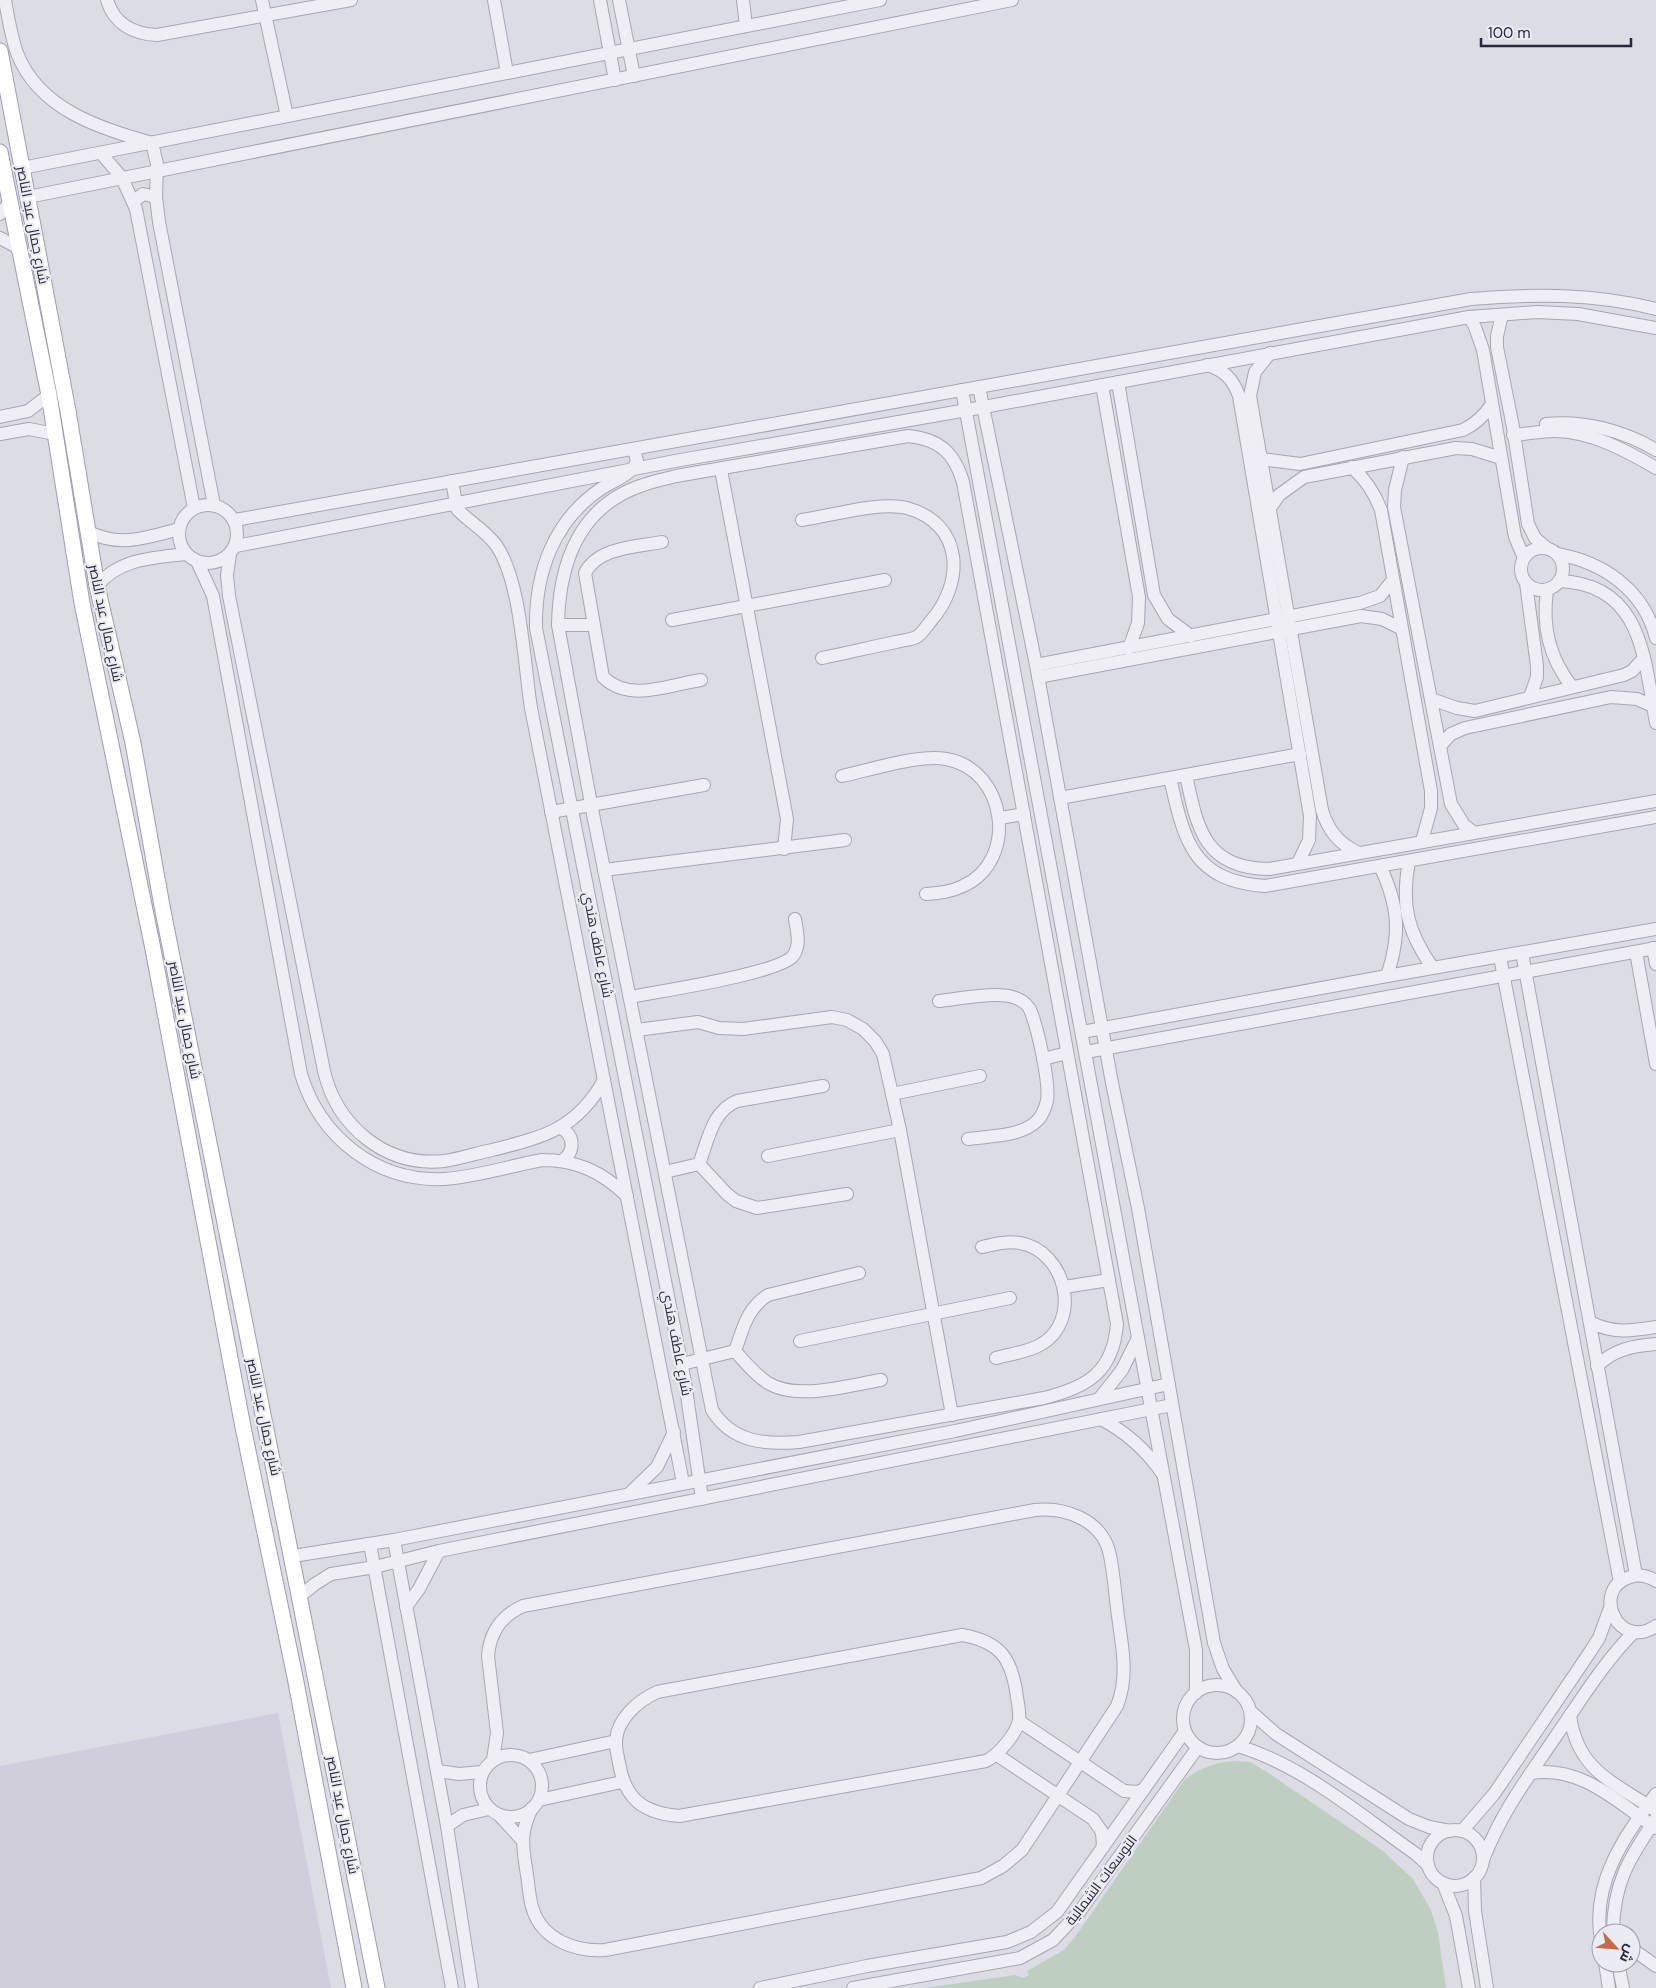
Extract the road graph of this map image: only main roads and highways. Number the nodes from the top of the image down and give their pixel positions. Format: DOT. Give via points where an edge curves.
graph roads {
  1 [pos="0,51"];
  2 [pos="0,152"];
  3 [pos="162,906"];
  4 [pos="144,910"];
  5 [pos="170,946"];
  6 [pos="153,949"];
  7 [pos="354,1988"];
  8 [pos="377,1988"];
  1 -- 3 [label="main road, شارع جمال عبد الناصر" via="68,411 97,586 133,743"];
  2 -- 4 [label="main road, شارع جمال عبد الناصر" via="49,395 82,602"];
  3 -- 4 [label="main road" via="155,914"];
  3 -- 5 [label="main road, شارع جمال عبد الناصر"];
  4 -- 6 [label="main road, شارع جمال عبد الناصر"];
  5 -- 6 [label="main road" via="160,942"];
  5 -- 8 [label="main road, شارع جمال عبد الناصر"];
  6 -- 7 [label="main road, شارع جمال عبد الناصر"];
}
